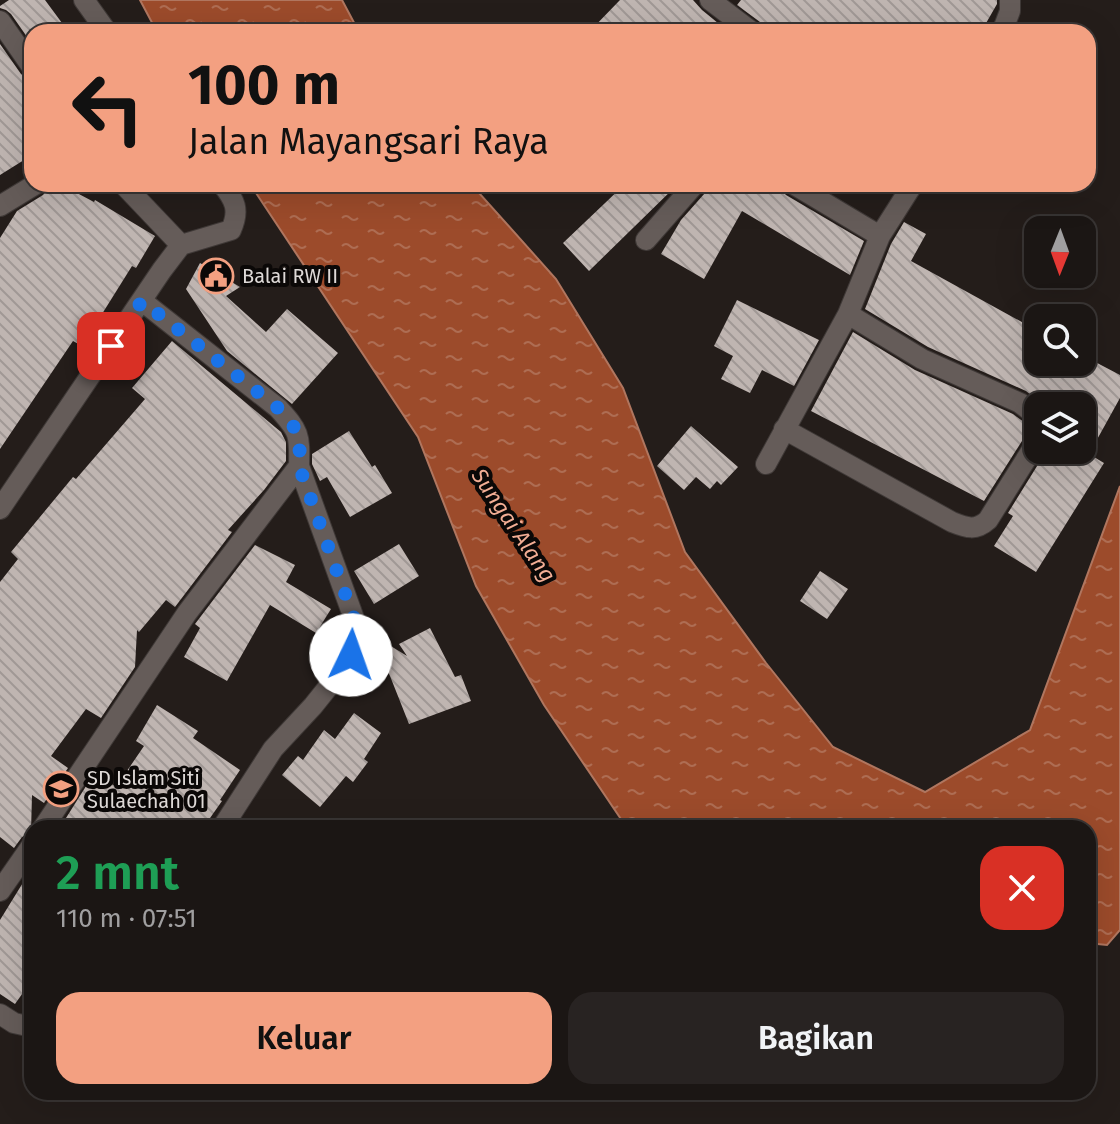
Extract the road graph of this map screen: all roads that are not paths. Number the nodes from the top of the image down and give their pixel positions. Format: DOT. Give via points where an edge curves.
graph roads {
  1 [pos="84,0"];
  2 [pos="710,0"];
  3 [pos="1010,0"];
  4 [pos="0,21"];
  5 [pos="101,24"];
  6 [pos="742,24"];
  7 [pos="1005,24"];
  8 [pos="24,56"];
  9 [pos="24,191"];
  10 [pos="131,192"];
  11 [pos="227,192"];
  12 [pos="688,192"];
  13 [pos="806,192"];
  14 [pos="908,192"];
  15 [pos="0,206"];
  16 [pos="880,236"];
  17 [pos="646,240"];
  18 [pos="181,245"];
  19 [pos="142,301"];
  20 [pos="848,314"];
  21 [pos="1024,406"];
  22 [pos="784,429"];
  23 [pos="1024,462"];
  24 [pos="766,464"];
  25 [pos="299,466"];
  26 [pos="0,509"];
  27 [pos="48,820"];
  28 [pos="227,820"];
  29 [pos="24,856"];
  30 [pos="0,891"];
  31 [pos="0,1014"];
  32 [pos="24,1025"];
  1 -- 5 [label="street"];
  2 -- 6 [label="street"];
  3 -- 7 [label="street"];
  4 -- 8 [label="street"];
  9 -- 15 [label="street"];
  10 -- 18 [label="street"];
  11 -- 18 [label="street" via="236,207 231,230"];
  12 -- 17 [label="street"];
  13 -- 16 [label="street"];
  14 -- 16 [label="street"];
  16 -- 20 [label="street"];
  18 -- 19 [label="street"];
  19 -- 25 [label="street" via="278,408 296,429"];
  19 -- 26 [label="street"];
  20 -- 21 [label="street" via="922,359"];
  20 -- 22 [label="street"];
  22 -- 23 [label="street" via="952,522 973,528 988,520"];
  22 -- 24 [label="street"];
  25 -- 27 [label="street" via="187,613"];
  25 -- 28 [label="street" via="356,624 351,655 273,749"];
  29 -- 30 [label="street"];
  31 -- 32 [label="street"];
}
